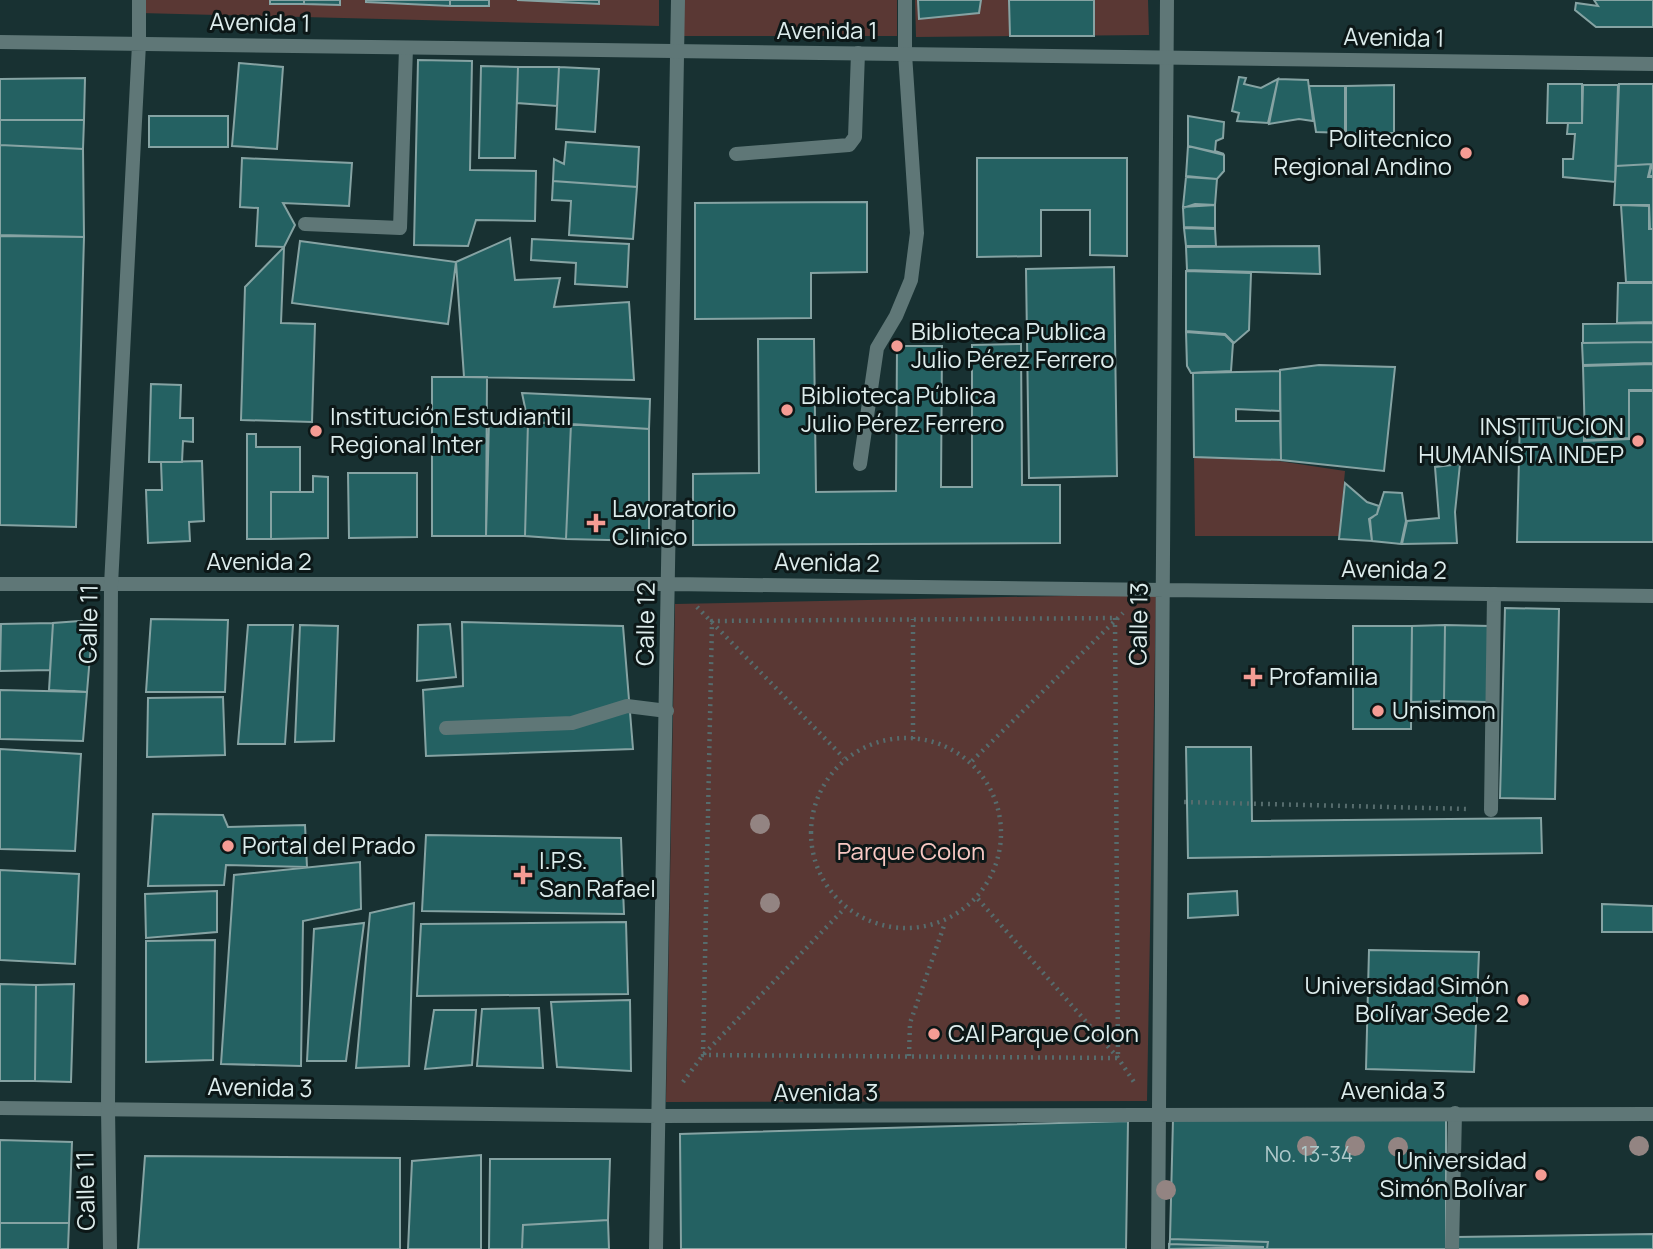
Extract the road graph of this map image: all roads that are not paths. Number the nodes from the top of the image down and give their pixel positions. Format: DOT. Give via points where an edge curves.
graph roads {
  1 [pos="139,0"];
  2 [pos="678,0"];
  3 [pos="905,0"];
  4 [pos="1167,0"];
  5 [pos="0,42"];
  6 [pos="139,44"];
  7 [pos="407,48"];
  8 [pos="677,52"];
  9 [pos="858,53"];
  10 [pos="905,54"];
  11 [pos="1167,57"];
  12 [pos="1653,64"];
  13 [pos="736,154"];
  14 [pos="305,224"];
  15 [pos="860,464"];
  16 [pos="0,584"];
  17 [pos="670,584"];
  18 [pos="111,585"];
  19 [pos="1162,590"];
  20 [pos="1494,594"];
  21 [pos="1653,596"];
  22 [pos="667,711"];
  23 [pos="446,728"];
  24 [pos="1491,810"];
  25 [pos="0,1108"];
  26 [pos="108,1108"];
  27 [pos="1455,1113"];
  28 [pos="1158,1114"];
  29 [pos="1653,1114"];
  30 [pos="657,1116"];
  31 [pos="110,1249"];
  32 [pos="656,1249"];
  33 [pos="1158,1249"];
  34 [pos="1452,1249"];
  1 -- 6 [label="street, Calle 11"];
  2 -- 8 [label="street, Calle 12"];
  3 -- 10 [label="street"];
  4 -- 11 [label="street, Calle 13"];
  5 -- 6 [label="street, Avenida 1"];
  6 -- 7 [label="street, Avenida 1"];
  6 -- 18 [label="street, Calle 11"];
  7 -- 8 [label="street, Avenida 1"];
  7 -- 14 [label="street" via="400,228"];
  8 -- 9 [label="street, Avenida 1"];
  8 -- 17 [label="street, Calle 12"];
  9 -- 10 [label="street, Avenida 1"];
  9 -- 13 [label="street" via="855,137 849,145"];
  10 -- 11 [label="street, Avenida 1"];
  10 -- 15 [label="street" via="917,233 911,281 877,348"];
  11 -- 12 [label="street, Avenida 1"];
  11 -- 19 [label="street, Calle 13"];
  16 -- 18 [label="street, Avenida 2"];
  17 -- 18 [label="street, Avenida 2"];
  17 -- 19 [label="street, Avenida 2"];
  17 -- 22 [label="street, Calle 12"];
  18 -- 26 [label="street, Calle 11"];
  19 -- 20 [label="street, Avenida 2"];
  19 -- 28 [label="street, Calle 13"];
  20 -- 21 [label="street, Avenida 2"];
  20 -- 24 [label="street"];
  22 -- 23 [label="street" via="628,706 572,723"];
  22 -- 30 [label="street, Calle 12"];
  25 -- 26 [label="street, Avenida 3"];
  26 -- 30 [label="street, Avenida 3"];
  26 -- 31 [label="street, Calle 11"];
  27 -- 28 [label="street, Avenida 3"];
  27 -- 29 [label="street, Avenida 3"];
  27 -- 34 [label="street"];
  28 -- 30 [label="street, Avenida 3"];
  28 -- 33 [label="street, Calle 13"];
  30 -- 32 [label="street, Calle 12"];
}
